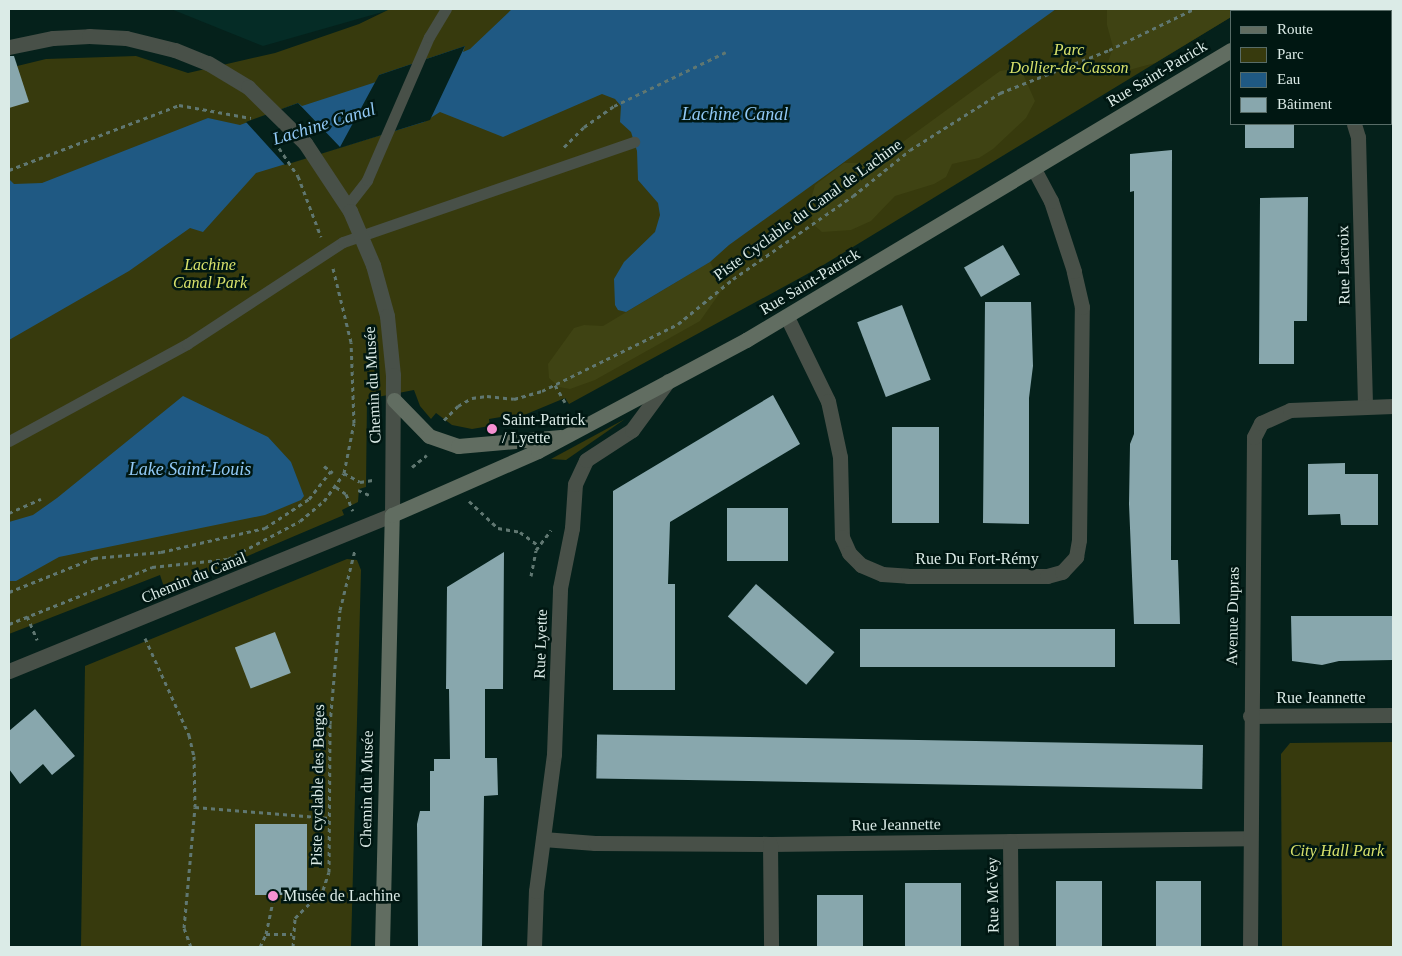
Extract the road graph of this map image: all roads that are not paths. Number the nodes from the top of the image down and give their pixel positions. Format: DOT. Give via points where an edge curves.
graph roads {
  1 [pos="446,9"];
  2 [pos="9,48"];
  3 [pos="1230,51"];
  4 [pos="1354,125"];
  5 [pos="634,142"];
  6 [pos="1034,169"];
  7 [pos="347,206"];
  8 [pos="360,235"];
  9 [pos="787,316"];
  10 [pos="668,381"];
  11 [pos="394,400"];
  12 [pos="1365,406"];
  13 [pos="1393,406"];
  14 [pos="565,437"];
  15 [pos="9,441"];
  16 [pos="392,515"];
  17 [pos="9,671"];
  18 [pos="1393,715"];
  19 [pos="1250,716"];
  20 [pos="1248,838"];
  21 [pos="543,840"];
  22 [pos="1010,842"];
  23 [pos="770,844"];
  24 [pos="382,947"];
  25 [pos="534,947"];
  26 [pos="771,947"];
  27 [pos="1011,947"];
  28 [pos="1250,947"];
  1 -- 7 [label="lane" via="429,37 362,188"];
  2 -- 7 [label="street, Chemin du Musée" via="54,38 89,36 158,45 222,70 275,110 315,155"];
  3 -- 6 [label="main road, Rue Saint-Patrick"];
  4 -- 12 [label="street, Rue Lacroix" via="1358,137"];
  5 -- 8 [label="lane" via="563,169"];
  6 -- 9 [label="main road, Rue Saint-Patrick"];
  6 -- 9 [label="street, Rue Du Fort-Rémy" via="1051,201 1066,244 1083,316 1079,540 1076,557 1062,572 1047,576 908,576 882,574 861,565 849,553 842,537 841,465 828,401"];
  7 -- 8 [label="street, Chemin du Musée"];
  8 -- 11 [label="street, Chemin du Musée" via="387,316"];
  8 -- 15 [label="lane" via="326,250 187,344"];
  9 -- 10 [label="main road, Rue Saint-Patrick"];
  10 -- 14 [label="main road, Rue Saint-Patrick"];
  10 -- 21 [label="street, Rue Lyette" via="632,430 599,450 581,467 575,484 572,528 561,583 554,754"];
  11 -- 14 [label="main road" via="429,436 458,446"];
  11 -- 16 [label="street, Chemin du Musée"];
  12 -- 13 [label="street, Avenue Dupras"];
  12 -- 19 [label="street, Avenue Dupras" via="1290,410 1261,423 1254,437"];
  14 -- 16 [label="main road, Rue Saint-Patrick"];
  16 -- 17 [label="street, Chemin du Canal"];
  16 -- 24 [label="main road, Chemin du Musée"];
  18 -- 19 [label="street, Rue Jeannette"];
  19 -- 20 [label="street, Avenue Dupras"];
  20 -- 22 [label="street, Rue Jeannette"];
  20 -- 28 [label="street, Avenue Dupras"];
  21 -- 23 [label="street, Rue Jeannette"];
  21 -- 25 [label="street, Rue Lyette" via="536,891"];
  22 -- 23 [label="street, Rue Jeannette"];
  22 -- 27 [label="street, Rue McVey"];
  23 -- 26 [label="street"];
}
